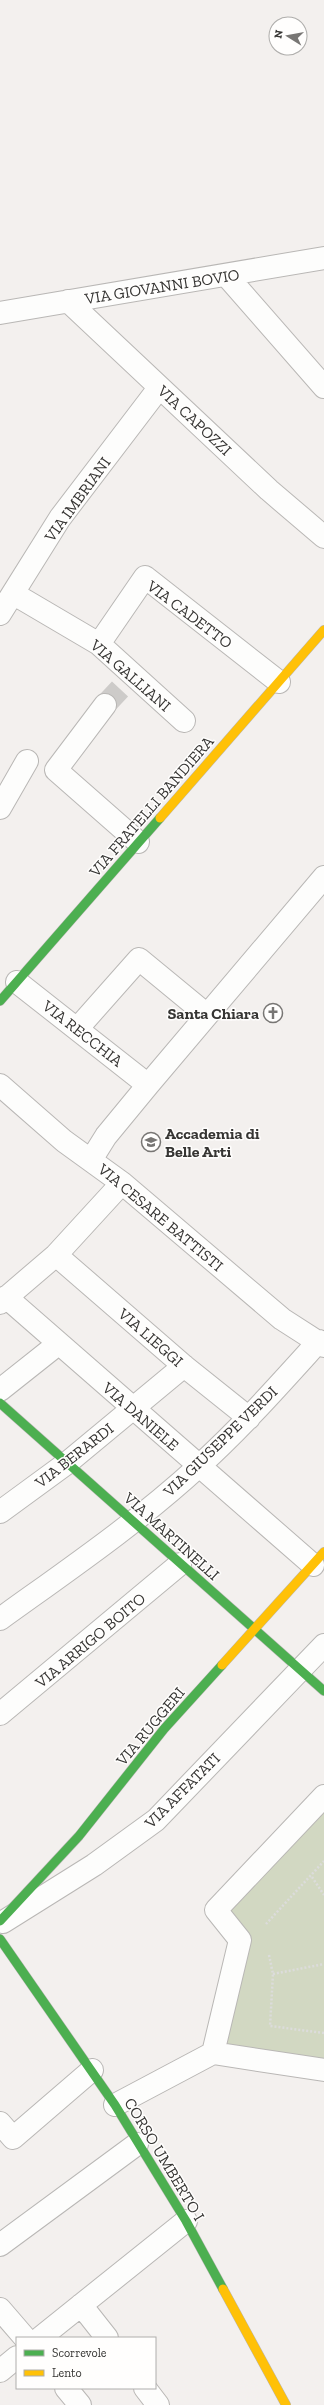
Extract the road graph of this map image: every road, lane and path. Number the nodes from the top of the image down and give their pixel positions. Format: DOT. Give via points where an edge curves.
graph roads {
  1 [pos="324,258"];
  2 [pos="226,275"];
  3 [pos="68,301"];
  4 [pos="3,318"];
  5 [pos="324,387"];
  6 [pos="159,388"];
  7 [pos="324,537"];
  8 [pos="14,594"];
  9 [pos="0,614"];
  10 [pos="324,630"];
  11 [pos="99,644"];
  12 [pos="279,682"];
  13 [pos="105,705"];
  14 [pos="184,721"];
  15 [pos="27,761"];
  16 [pos="0,808"];
  17 [pos="138,842"];
  18 [pos="324,877"];
  19 [pos="17,982"];
  20 [pos="0,1001"];
  21 [pos="207,1015"];
  22 [pos="78,1029"];
  23 [pos="0,1085"];
  24 [pos="148,1085"];
  25 [pos="91,1160"];
  26 [pos="122,1183"];
  27 [pos="56,1255"];
  28 [pos="3,1300"];
  29 [pos="58,1344"];
  30 [pos="321,1344"];
  31 [pos="184,1366"];
  32 [pos="0,1390"];
  33 [pos="0,1403"];
  34 [pos="133,1408"];
  35 [pos="249,1418"];
  36 [pos="67,1463"];
  37 [pos="199,1466"];
  38 [pos="0,1512"];
  39 [pos="134,1522"];
  40 [pos="319,1558"];
  41 [pos="180,1564"];
  42 [pos="0,1619"];
  43 [pos="256,1629"];
  44 [pos="324,1645"];
  45 [pos="300,1670"];
  46 [pos="324,1691"];
  47 [pos="0,1714"];
  48 [pos="324,1796"];
  49 [pos="324,1862"];
  50 [pos="312,1876"];
  51 [pos="324,1896"];
  52 [pos="0,1921"];
  53 [pos="0,1924"];
  54 [pos="262,1927"];
  55 [pos="0,1939"];
  56 [pos="268,1950"];
  57 [pos="324,1964"];
  58 [pos="273,1974"];
  59 [pos="324,2033"];
  60 [pos="213,2053"];
  61 [pos="92,2070"];
  62 [pos="324,2070"];
  63 [pos="116,2106"];
  64 [pos="0,2123"];
  65 [pos="137,2144"];
  66 [pos="186,2221"];
  67 [pos="0,2244"];
  68 [pos="81,2305"];
  69 [pos="0,2309"];
  70 [pos="24,2337"];
  71 [pos="41,2337"];
  72 [pos="106,2337"];
  73 [pos="16,2358"];
  74 [pos="0,2371"];
  75 [pos="67,2389"];
  76 [pos="146,2389"];
  77 [pos="80,2405"];
  78 [pos="158,2405"];
  79 [pos="286,2405"];
  1 -- 2 [label="street, VIA GIOVANNI BOVIO"];
  2 -- 3 [label="street, VIA GIOVANNI BOVIO"];
  2 -- 5 [label="street"];
  3 -- 4 [label="street, VIA GIOVANNI BOVIO"];
  3 -- 6 [label="street, VIA CAPOZZI"];
  6 -- 7 [label="street, VIA CAPOZZI"];
  6 -- 8 [label="street, VIA IMBRIANI" via="60,518"];
  8 -- 9 [label="street, VIA IMBRIANI"];
  8 -- 11 [label="street, VIA GALLIANI"];
  10 -- 12 [label="street, VIA FRATELLI BANDIERA"];
  11 -- 12 [label="street, VIA CADETTO" via="145,577"];
  11 -- 14 [label="street, VIA GALLIANI"];
  12 -- 17 [label="street, VIA FRATELLI BANDIERA"];
  13 -- 17 [label="street" via="56,770"];
  15 -- 16 [label="street"];
  17 -- 19 [label="street, VIA FRATELLI BANDIERA"];
  18 -- 21 [label="street"];
  19 -- 20 [label="street, VIA FRATELLI BANDIERA"];
  19 -- 22 [label="street, VIA RECCHIA"];
  21 -- 22 [label="street" via="139,959"];
  21 -- 24 [label="street"];
  22 -- 24 [label="street, VIA RECCHIA"];
  23 -- 25 [label="street, VIA CESARE BATTISTI" via="64,1141"];
  24 -- 25 [label="street" via="106,1136"];
  25 -- 26 [label="street, VIA CESARE BATTISTI"];
  26 -- 27 [label="street"];
  26 -- 30 [label="street, VIA CESARE BATTISTI" via="282,1319"];
  27 -- 28 [label="street"];
  27 -- 31 [label="street, VIA LIEGGI"];
  28 -- 29 [label="street, VIA DANIELE"];
  29 -- 32 [label="street"];
  29 -- 34 [label="street, VIA DANIELE"];
  30 -- 35 [label="street, VIA GIUSEPPE VERDI"];
  31 -- 34 [label="street, VIA BERARDI"];
  31 -- 35 [label="street, VIA LIEGGI"];
  33 -- 36 [label="street, VIA MARTINELLI"];
  34 -- 36 [label="street, VIA BERARDI"];
  34 -- 37 [label="street, VIA DANIELE"];
  35 -- 37 [label="street, VIA GIUSEPPE VERDI"];
  36 -- 38 [label="street, VIA BERARDI"];
  36 -- 39 [label="street, VIA MARTINELLI"];
  37 -- 39 [label="street, VIA GIUSEPPE VERDI"];
  37 -- 40 [label="street, VIA DANIELE"];
  39 -- 41 [label="street, VIA MARTINELLI"];
  39 -- 42 [label="street, VIA GIUSEPPE VERDI"];
  40 -- 43 [label="street, VIA RUGGERI"];
  41 -- 43 [label="street, VIA MARTINELLI"];
  41 -- 47 [label="street, VIA ARRIGO BOITO"];
  43 -- 45 [label="street, VIA MARTINELLI"];
  43 -- 52 [label="street, VIA RUGGERI" via="164,1729 79,1836"];
  44 -- 45 [label="street, VIA AFFATATI"];
  45 -- 46 [label="street, VIA MARTINELLI"];
  45 -- 53 [label="street, VIA AFFATATI" via="156,1820 94,1865"];
  48 -- 60 [label="street" via="216,1910 240,1940"];
  49 -- 50 [label="path"];
  50 -- 51 [label="path"];
  50 -- 54 [label="path"];
  55 -- 61 [label="street, CORSO UMBERTO I"];
  56 -- 58 [label="path"];
  57 -- 58 [label="path"];
  58 -- 59 [label="path" via="270,2026"];
  60 -- 62 [label="street"];
  60 -- 63 [label="street"];
  61 -- 63 [label="street, CORSO UMBERTO I"];
  61 -- 64 [label="street" via="13,2138"];
  63 -- 65 [label="street, CORSO UMBERTO I"];
  65 -- 66 [label="street, CORSO UMBERTO I"];
  65 -- 67 [label="street"];
  66 -- 68 [label="street"];
  66 -- 79 [label="street, CORSO UMBERTO I"];
  68 -- 71 [label="street"];
  68 -- 72 [label="street"];
  69 -- 70 [label="street"];
  73 -- 74 [label="street"];
  75 -- 77 [label="street"];
  76 -- 78 [label="street"];
}
